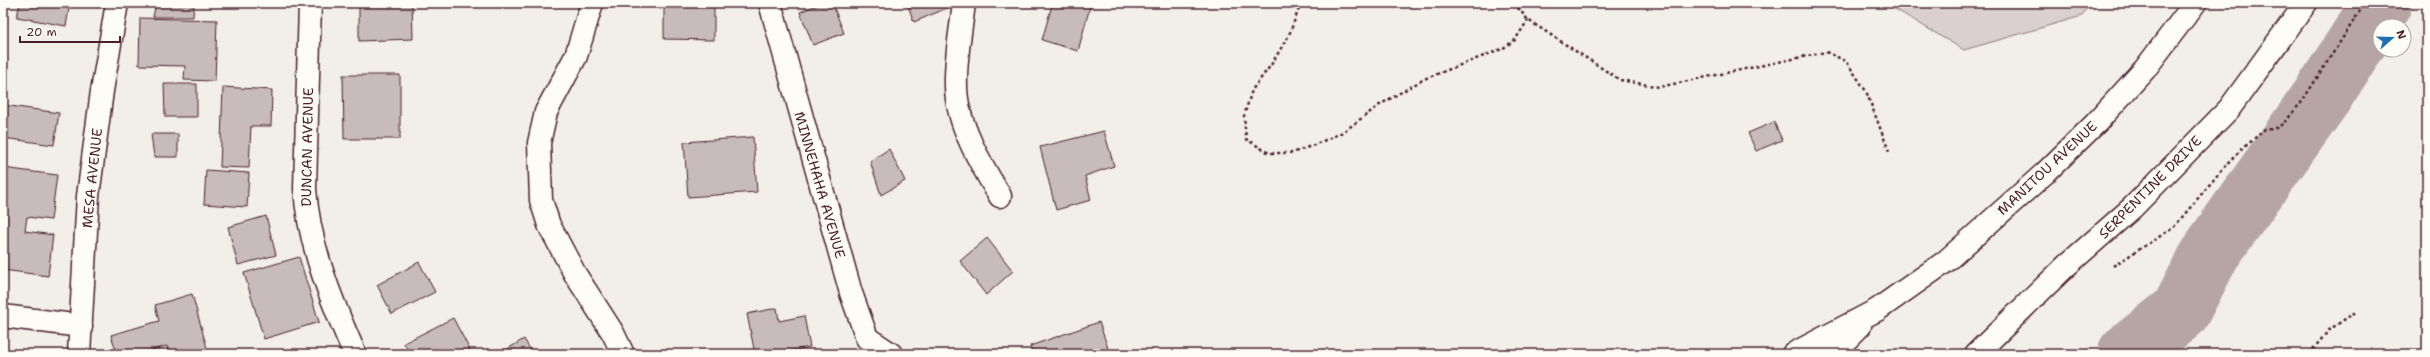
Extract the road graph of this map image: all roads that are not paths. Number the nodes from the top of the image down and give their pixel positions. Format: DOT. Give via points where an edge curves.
graph roads {
  1 [pos="117,3"];
  2 [pos="310,3"];
  3 [pos="592,3"];
  4 [pos="770,3"];
  5 [pos="964,3"];
  6 [pos="2195,3"];
  7 [pos="2306,3"];
  8 [pos="1000,196"];
  9 [pos="1877,310"];
  10 [pos="3,316"];
  11 [pos="80,326"];
  12 [pos="866,346"];
  13 [pos="79,354"];
  14 [pos="355,354"];
  15 [pos="624,354"];
  16 [pos="891,354"];
  17 [pos="1793,354"];
  18 [pos="1832,354"];
  19 [pos="1976,354"];
  1 -- 11 [label="street, MESA AVENUE" via="88,196"];
  2 -- 14 [label="street, DUNCAN AVENUE" via="305,189 307,218 336,310"];
  3 -- 15 [label="street" via="576,56 546,112 539,143 541,200 549,225 575,274"];
  4 -- 12 [label="street, MINNEHAHA AVENUE"];
  5 -- 8 [label="street" via="956,88 962,118 979,162"];
  6 -- 9 [label="street, MANITOU AVENUE" via="2145,70 2079,140 1945,262"];
  7 -- 19 [label="street, SERPENTINE DRIVE" via="2229,108 2132,208 2066,266"];
  9 -- 17 [label="street, MANITOU AVENUE"];
  9 -- 18 [label="street, MANITOU AVENUE"];
  10 -- 11 [label="street"];
  11 -- 13 [label="street, MESA AVENUE"];
  12 -- 16 [label="street, MINNEHAHA AVENUE"];
}
